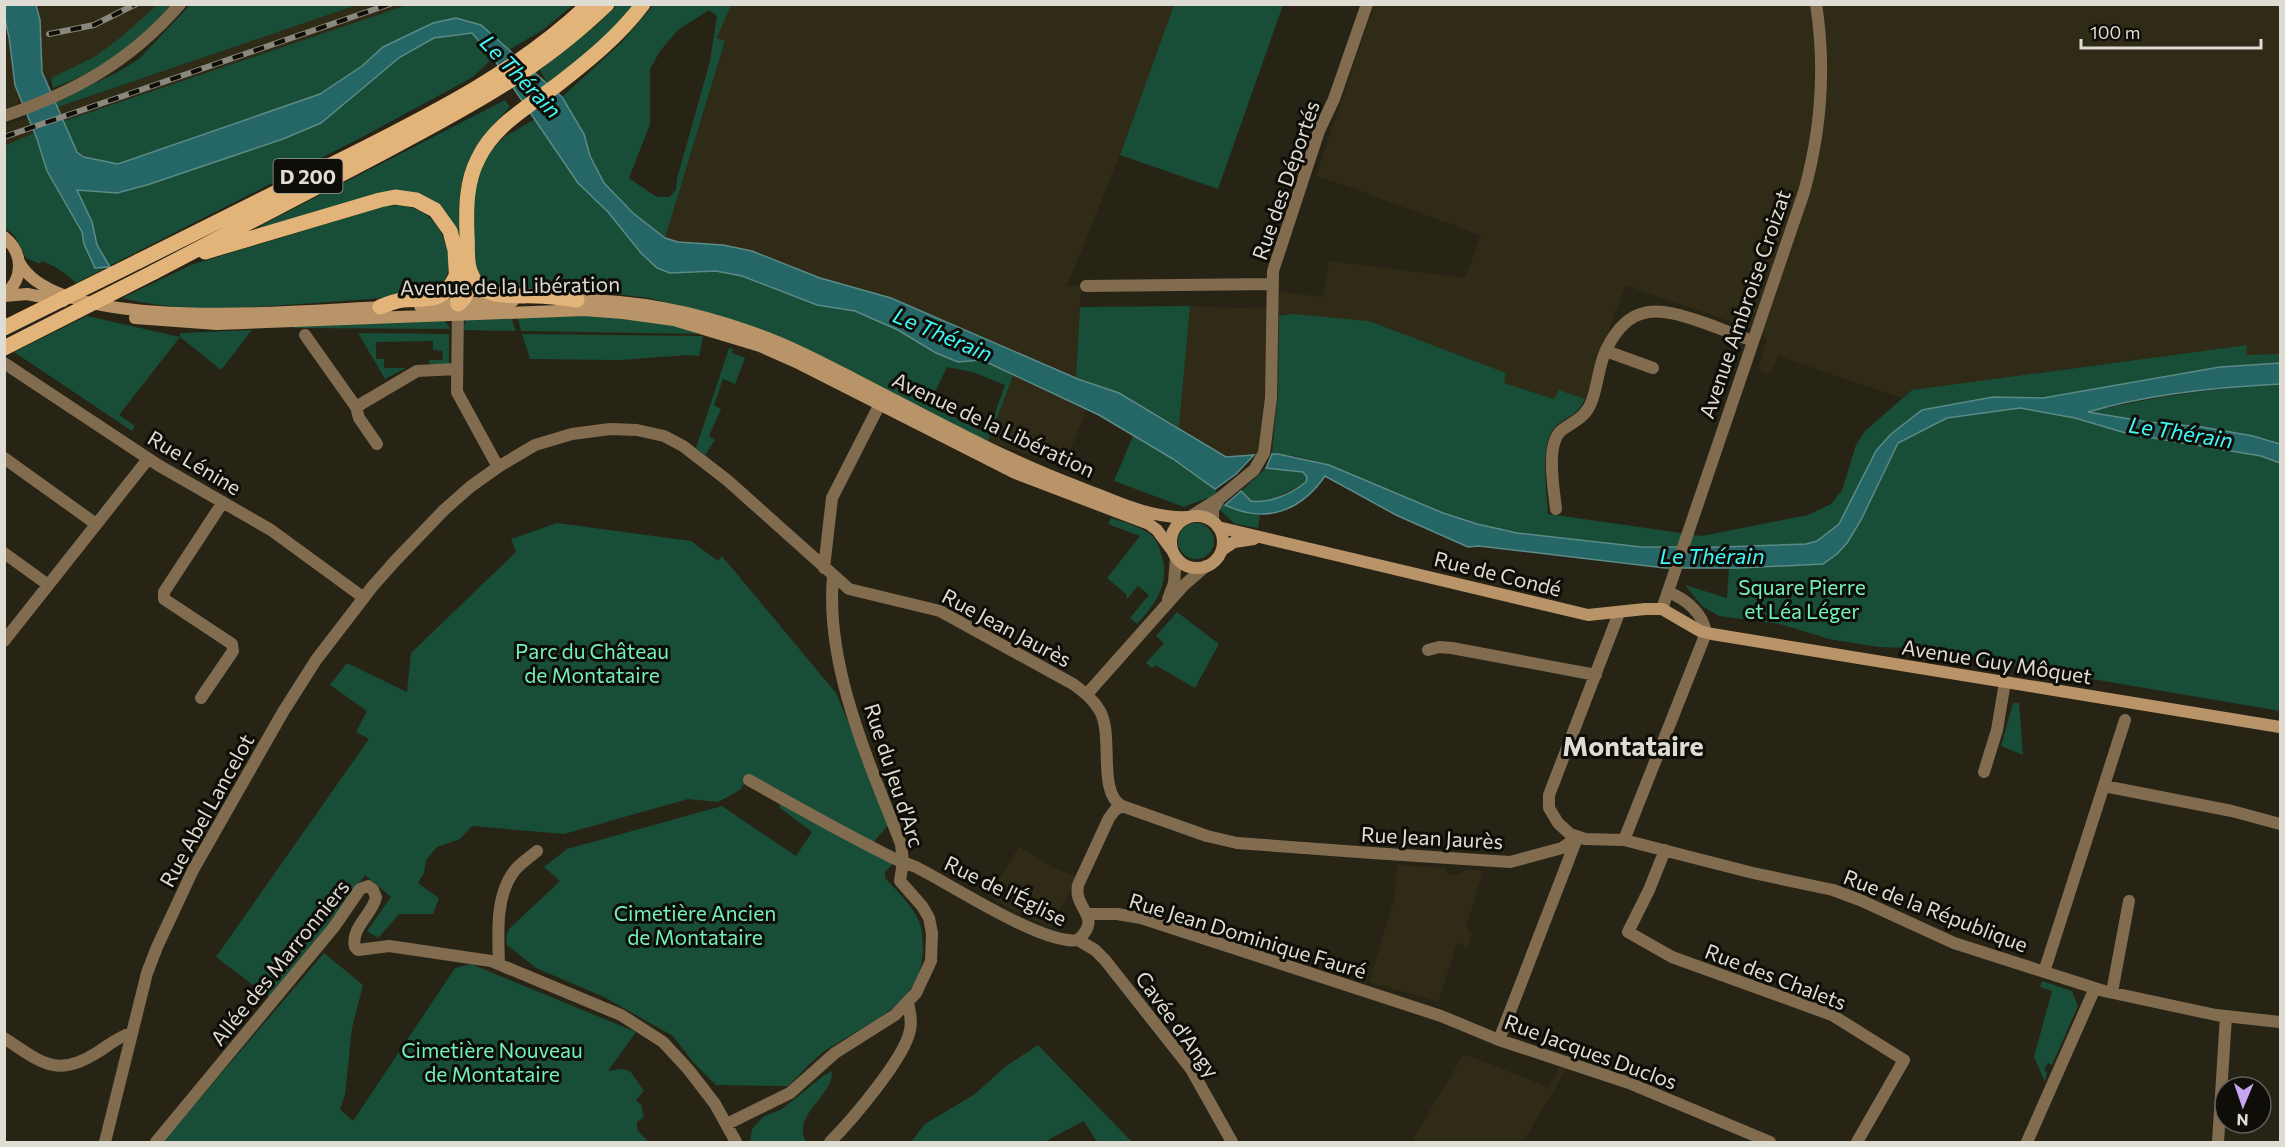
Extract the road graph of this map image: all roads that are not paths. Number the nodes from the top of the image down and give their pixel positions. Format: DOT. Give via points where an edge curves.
graph roads {
  1 [pos="180,4"];
  2 [pos="589,4"];
  3 [pos="608,4"];
  4 [pos="643,4"];
  5 [pos="1367,4"];
  6 [pos="1816,4"];
  7 [pos="546,49"];
  8 [pos="479,93"];
  9 [pos="4,116"];
  10 [pos="4,237"];
  11 [pos="176,260"];
  12 [pos="19,262"];
  13 [pos="462,272"];
  14 [pos="1272,284"];
  15 [pos="1086,286"];
  16 [pos="4,296"];
  17 [pos="577,300"];
  18 [pos="380,307"];
  19 [pos="457,310"];
  20 [pos="714,325"];
  21 [pos="4,328"];
  22 [pos="305,335"];
  23 [pos="1754,341"];
  24 [pos="4,348"];
  25 [pos="1606,351"];
  26 [pos="4,363"];
  27 [pos="1653,368"];
  28 [pos="456,369"];
  29 [pos="882,400"];
  30 [pos="356,407"];
  31 [pos="377,444"];
  32 [pos="4,458"];
  33 [pos="148,459"];
  34 [pos="498,467"];
  35 [pos="1220,498"];
  36 [pos="223,502"];
  37 [pos="1556,509"];
  38 [pos="1189,517"];
  39 [pos="96,524"];
  40 [pos="1216,524"];
  41 [pos="1276,540"];
  42 [pos="1222,550"];
  43 [pos="4,554"];
  44 [pos="1174,554"];
  45 [pos="1206,566"];
  46 [pos="824,568"];
  47 [pos="833,577"];
  48 [pos="47,584"];
  49 [pos="1668,592"];
  50 [pos="364,598"];
  51 [pos="1163,609"];
  52 [pos="1662,609"];
  53 [pos="1619,613"];
  54 [pos="1706,633"];
  55 [pos="5,640"];
  56 [pos="1428,650"];
  57 [pos="1596,675"];
  58 [pos="2005,682"];
  59 [pos="1087,694"];
  60 [pos="201,698"];
  61 [pos="2125,720"];
  62 [pos="2280,728"];
  63 [pos="1984,772"];
  64 [pos="749,780"];
  65 [pos="2104,786"];
  66 [pos="1122,806"];
  67 [pos="2280,824"];
  68 [pos="1578,837"];
  69 [pos="1624,840"];
  70 [pos="1665,850"];
  71 [pos="537,851"];
  72 [pos="903,862"];
  73 [pos="2129,901"];
  74 [pos="1087,914"];
  75 [pos="1078,940"];
  76 [pos="499,964"];
  77 [pos="2044,972"];
  78 [pos="2095,988"];
  79 [pos="2112,992"];
  80 [pos="1397,1001"];
  81 [pos="908,1003"];
  82 [pos="2226,1016"];
  83 [pos="2280,1022"];
  84 [pos="132,1033"];
  85 [pos="4,1038"];
  86 [pos="1499,1040"];
  87 [pos="727,1124"];
  88 [pos="105,1143"];
  89 [pos="156,1143"];
  90 [pos="736,1143"];
  91 [pos="830,1143"];
  92 [pos="1232,1143"];
  93 [pos="1770,1143"];
  94 [pos="1857,1143"];
  95 [pos="2027,1143"];
  96 [pos="2218,1143"];
  1 -- 9 [label="street" via="126,57 99,74"];
  2 -- 7 [label="main road"];
  3 -- 7 [label="main road, D 200"];
  4 -- 13 [label="main road" via="614,38 510,119 482,150 470,181"];
  5 -- 14 [label="street, Rue des Déportés" via="1304,174 1277,256"];
  6 -- 23 [label="street, Avenue Ambroise Croizat" via="1821,77 1814,149 1804,192"];
  7 -- 8 [label="main road, D 200" via="522,75"];
  8 -- 11 [label="main road, D 200"];
  8 -- 21 [label="main road, D 200, bridge"];
  10 -- 12 [label="main road, Avenue de la Libération" via="15,248"];
  11 -- 13 [label="main road" via="371,202 403,198 429,206 447,224"];
  11 -- 24 [label="main road, D 200, bridge"];
  12 -- 16 [label="main road" via="16,281"];
  12 -- 18 [label="main road, Avenue de la Libération" via="29,275 54,291 116,309 227,312"];
  13 -- 17 [label="main road" via="492,294"];
  13 -- 18 [label="main road" via="438,297 397,301"];
  13 -- 19 [label="main road" via="467,293"];
  14 -- 15 [label="street"];
  14 -- 35 [label="street, Rue des Déportés" via="1271,398 1264,451 1257,467"];
  16 -- 19 [label="main road, Avenue de la Libération" via="45,296 126,317 217,324"];
  17 -- 19 [label="main road, Avenue de la Libération"];
  17 -- 20 [label="main road, Avenue de la Libération" via="644,304"];
  18 -- 19 [label="main road, Avenue de la Libération"];
  19 -- 20 [label="main road, Avenue de la Libération" via="597,311"];
  19 -- 28 [label="street"];
  20 -- 29 [label="main road, Avenue de la Libération" via="753,332 790,348"];
  22 -- 30 [label="street"];
  23 -- 25 [label="street" via="1672,312 1652,311 1627,322"];
  23 -- 49 [label="street, Avenue Ambroise Croizat"];
  25 -- 27 [label="street"];
  25 -- 37 [label="street" via="1588,409 1580,420 1562,430 1554,444"];
  26 -- 33 [label="street, Rue Lénine"];
  28 -- 30 [label="street" via="417,371"];
  28 -- 34 [label="street" via="459,397"];
  29 -- 38 [label="main road, Avenue de la Libération" via="1045,474 1146,512"];
  29 -- 44 [label="main road, Avenue de la Libération" via="1016,473 1149,524"];
  29 -- 46 [label="street" via="832,498"];
  30 -- 31 [label="street"];
  32 -- 39 [label="street"];
  33 -- 36 [label="street, Rue Lénine"];
  33 -- 39 [label="street"];
  34 -- 46 [label="street, Rue Jean Jaurès" via="542,442 572,434 619,429 664,436 727,480"];
  34 -- 50 [label="street, Rue Jean Jaurès" via="444,510"];
  35 -- 38 [label="street, Rue des Déportés"];
  35 -- 40 [label="street" via="1212,510"];
  36 -- 50 [label="street, Rue Lénine" via="271,530"];
  36 -- 60 [label="street" via="164,592 164,599 232,644 233,651"];
  38 -- 40 [label="main road" via="1203,516"];
  38 -- 44 [label="main road" via="1173,530 1170,542"];
  39 -- 48 [label="street"];
  40 -- 41 [label="main road, Rue de Condé"];
  40 -- 42 [label="main road" via="1223,539"];
  41 -- 42 [label="main road, Rue de Condé" via="1243,539"];
  41 -- 53 [label="main road, Rue de Condé" via="1579,614"];
  42 -- 45 [label="main road"];
  43 -- 48 [label="street"];
  44 -- 45 [label="main road" via="1188,567"];
  44 -- 51 [label="street" via="1174,583"];
  45 -- 51 [label="street"];
  46 -- 47 [label="street, Rue Jean Jaurès"];
  47 -- 59 [label="street, Rue Jean Jaurès" via="854,592 940,611"];
  47 -- 72 [label="street, Rue du Jeu d'Arc" via="834,640 860,739 901,844"];
  48 -- 55 [label="street"];
  49 -- 52 [label="street, Avenue Ambroise Croizat"];
  49 -- 54 [label="street" via="1683,598 1702,620"];
  50 -- 84 [label="street, Rue Abel Lancelot" via="307,672 193,870 151,960"];
  51 -- 59 [label="street"];
  52 -- 53 [label="main road, Rue de Condé"];
  52 -- 54 [label="main road"];
  53 -- 57 [label="street"];
  54 -- 58 [label="main road, Avenue Guy Môquet"];
  54 -- 69 [label="street"];
  56 -- 57 [label="street" via="1452,648"];
  57 -- 68 [label="street" via="1548,800 1558,823"];
  58 -- 62 [label="main road, Avenue Guy Môquet"];
  58 -- 63 [label="street" via="1997,730"];
  59 -- 66 [label="street, Rue Jean Jaurès" via="1105,725 1109,790 1114,801"];
  61 -- 65 [label="street"];
  64 -- 72 [label="street, Rue de l'Église"];
  65 -- 67 [label="street"];
  65 -- 77 [label="street"];
  66 -- 68 [label="street, Rue Jean Jaurès" via="1228,841 1384,854 1510,862 1562,848"];
  66 -- 74 [label="street, Rue de l'Église" via="1109,818 1078,885 1078,901"];
  68 -- 69 [label="street, Rue de la République"];
  68 -- 86 [label="street"];
  69 -- 70 [label="street, Rue de la République"];
  70 -- 77 [label="street, Rue de la République" via="1841,892 1944,939"];
  70 -- 94 [label="street, Rue des Chalets" via="1628,932 1665,954 1832,1015 1904,1060"];
  71 -- 76 [label="street" via="515,870 505,891 499,923"];
  72 -- 75 [label="street, Rue de l'Église" via="1035,930 1063,940"];
  72 -- 81 [label="street, Rue du Jeu d'Arc" via="900,880 926,912 933,940 929,968"];
  73 -- 79 [label="street"];
  74 -- 75 [label="street, Rue de l'Église" via="1089,927"];
  74 -- 80 [label="street, Rue Jean Dominique Fauré" via="1133,916"];
  75 -- 92 [label="street, Cavée d'Angy" via="1105,960 1161,1029 1195,1076"];
  76 -- 87 [label="street" via="612,1010 648,1030 688,1069"];
  76 -- 89 [label="street, Allée des Marronniers" via="389,946 358,950 354,937 376,897 370,887 360,889 334,927"];
  77 -- 78 [label="street, Rue de la République"];
  78 -- 79 [label="street, Rue de la République"];
  78 -- 95 [label="street"];
  79 -- 82 [label="street, Rue de la République"];
  80 -- 86 [label="street, Rue Jacques Duclos"];
  81 -- 87 [label="street, Rue du Jeu d'Arc" via="835,1053 790,1092"];
  81 -- 91 [label="street" via="911,1027 905,1043 887,1073"];
  82 -- 83 [label="street, Rue de la République"];
  82 -- 96 [label="street"];
  84 -- 85 [label="street" via="85,1059 61,1065 43,1063"];
  84 -- 88 [label="street, Rue Abel Lancelot"];
  86 -- 93 [label="street, Rue Jacques Duclos" via="1629,1083"];
  87 -- 90 [label="street"];
}
